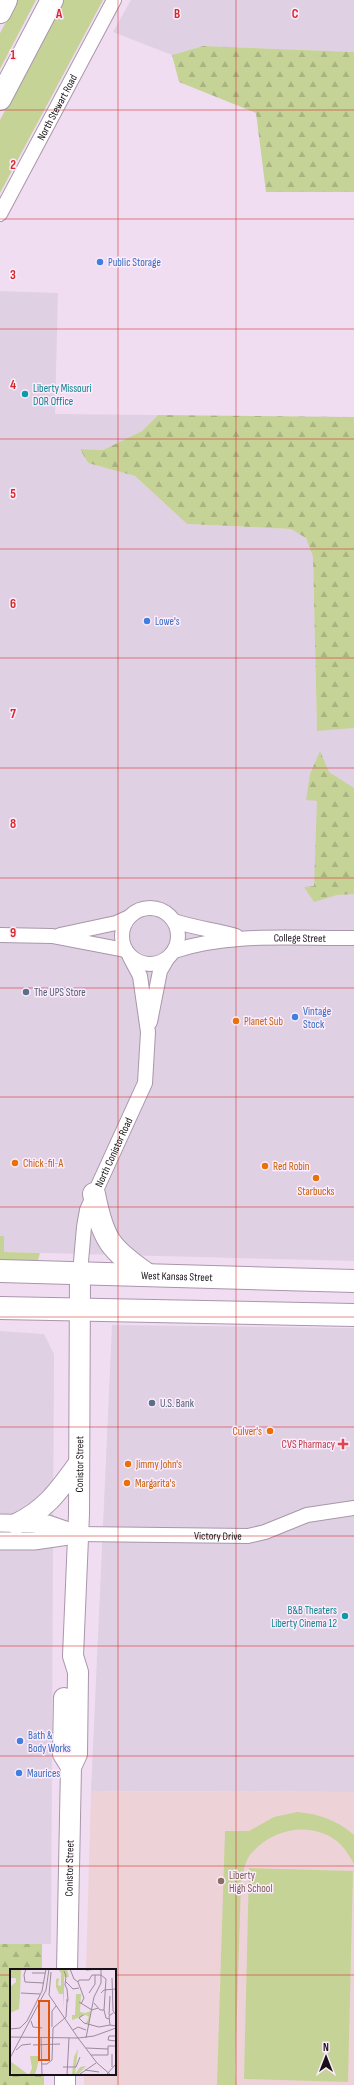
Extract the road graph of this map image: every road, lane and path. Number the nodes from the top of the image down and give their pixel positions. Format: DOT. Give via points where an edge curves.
graph roads {
  1 [pos="6,0"];
  2 [pos="52,0"];
  3 [pos="114,0"];
  4 [pos="0,12"];
  5 [pos="0,99"];
  6 [pos="0,214"];
  7 [pos="127,918"];
  8 [pos="174,921"];
  9 [pos="0,935"];
  10 [pos="52,936"];
  11 [pos="244,938"];
  12 [pos="354,938"];
  13 [pos="127,953"];
  14 [pos="171,955"];
  15 [pos="148,1032"];
  16 [pos="94,1194"];
  17 [pos="0,1271"];
  18 [pos="80,1273"];
  19 [pos="148,1275"];
  20 [pos="354,1281"];
  21 [pos="0,1308"];
  22 [pos="81,1308"];
  23 [pos="354,1315"];
  24 [pos="79,1462"];
  25 [pos="354,1508"];
  26 [pos="8,1523"];
  27 [pos="77,1534"];
  28 [pos="0,1540"];
  29 [pos="67,1969"];
  1 -- 4 [label="highway"];
  2 -- 5 [label="highway"];
  3 -- 6 [label="street, North Stewart Road"];
  7 -- 8 [label="street" via="139,909 149,908 159,909"];
  7 -- 10 [label="street" via="116,923"];
  7 -- 13 [label="street" via="121,934"];
  8 -- 11 [label="street, College Street"];
  8 -- 14 [label="street" via="178,936"];
  9 -- 10 [label="street"];
  10 -- 13 [label="street"];
  11 -- 12 [label="street, College Street"];
  11 -- 14 [label="street, College Street" via="197,943"];
  13 -- 14 [label="street" via="136,962 152,965"];
  13 -- 15 [label="street, North Conistor Road" via="140,976"];
  14 -- 15 [label="street, North Conistor Road" via="160,971"];
  15 -- 16 [label="street, North Conistor Road" via="145,1083"];
  16 -- 18 [label="street, North Conistor Road" via="87,1210"];
  16 -- 19 [label="highway" via="99,1222 108,1241 125,1259"];
  17 -- 18 [label="highway, West Kansas Street"];
  18 -- 19 [label="highway, West Kansas Street"];
  18 -- 22 [label="main road, Conistor Street"];
  19 -- 20 [label="highway, West Kansas Street"];
  21 -- 22 [label="highway"];
  22 -- 23 [label="highway"];
  22 -- 24 [label="main road, Conistor Street"];
  24 -- 26 [label="main road" via="33,1516"];
  24 -- 27 [label="main road, Conistor Street"];
  25 -- 27 [label="street, Victory Drive" via="307,1515 248,1536"];
  26 -- 27 [label="street" via="48,1524"];
  27 -- 28 [label="street" via="34,1541"];
  27 -- 29 [label="main road, Conistor Street" via="73,1656 64,1673 63,1754 71,1767"];
}
